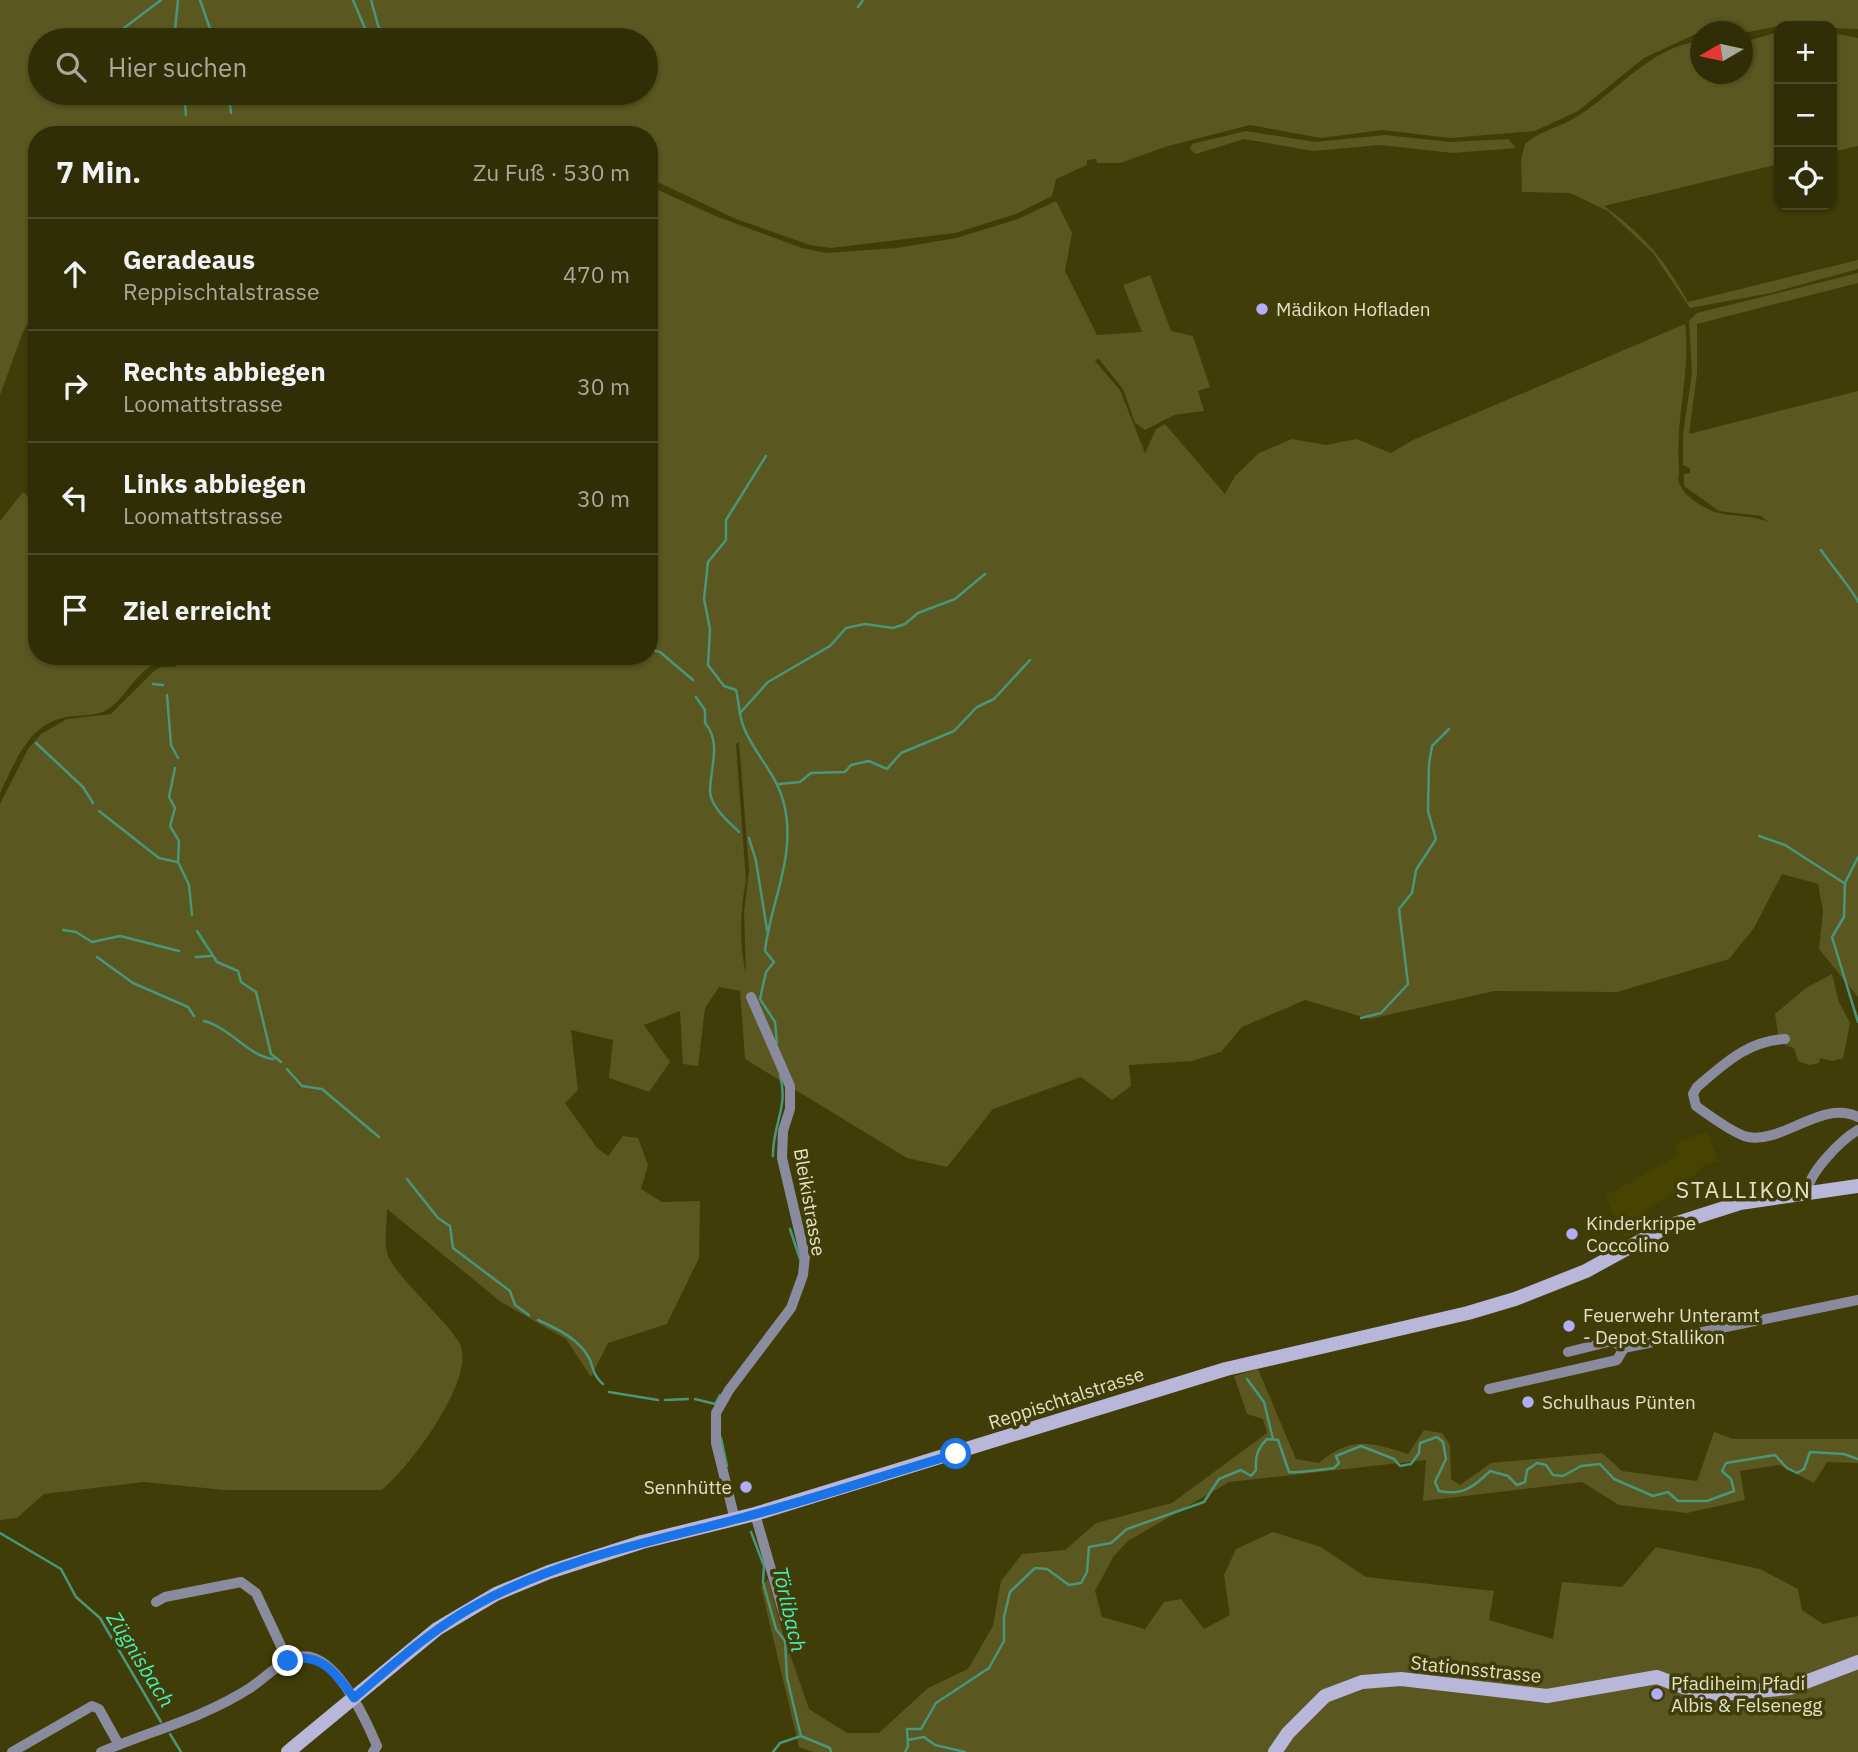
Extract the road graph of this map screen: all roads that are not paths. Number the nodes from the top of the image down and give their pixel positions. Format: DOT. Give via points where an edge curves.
graph roads {
  1 [pos="751,997"];
  2 [pos="1785,1039"];
  3 [pos="1858,1117"];
  4 [pos="1858,1130"];
  5 [pos="1858,1186"];
  6 [pos="1808,1192"];
  7 [pos="1858,1300"];
  8 [pos="1624,1348"];
  9 [pos="1568,1352"];
  10 [pos="1489,1389"];
  11 [pos="755,1514"];
  12 [pos="735,1520"];
  13 [pos="156,1602"];
  14 [pos="785,1618"];
  15 [pos="288,1661"];
  16 [pos="1858,1662"];
  17 [pos="354,1698"];
  18 [pos="119,1745"];
  19 [pos="375,1749"];
  20 [pos="1276,1751"];
  21 [pos="12,1752"];
  22 [pos="101,1752"];
  23 [pos="288,1752"];
  1 -- 12 [label="street, Bleikistrasse" via="790,1086 782,1158 805,1256 792,1308 716,1413 716,1443"];
  2 -- 3 [label="street" via="1757,1043 1735,1054 1693,1094 1696,1106 1747,1137 1840,1112"];
  4 -- 6 [label="street" via="1810,1179"];
  5 -- 6 [label="main road, Reppischtalstrasse"];
  6 -- 11 [label="main road, Reppischtalstrasse" via="1740,1203 1668,1226 1586,1271 1515,1299 1214,1372"];
  7 -- 8 [label="street"];
  8 -- 9 [label="street" via="1612,1341"];
  8 -- 10 [label="street" via="1617,1360"];
  11 -- 12 [label="main road, Reppischtalstrasse"];
  11 -- 14 [label="street"];
  12 -- 17 [label="main road, Reppischtalstrasse" via="610,1552 496,1594 437,1629"];
  13 -- 15 [label="street" via="241,1582 256,1593"];
  15 -- 17 [label="street" via="310,1657 323,1662"];
  15 -- 18 [label="street" via="198,1716"];
  16 -- 20 [label="main road, Stationsstrasse" via="1790,1688 1720,1695 1657,1677 1547,1696 1401,1679 1362,1682 1325,1696"];
  17 -- 19 [label="street"];
  17 -- 23 [label="main road, Reppischtalstrasse"];
  18 -- 21 [label="street" via="99,1709 92,1706"];
  18 -- 22 [label="street"];
}
